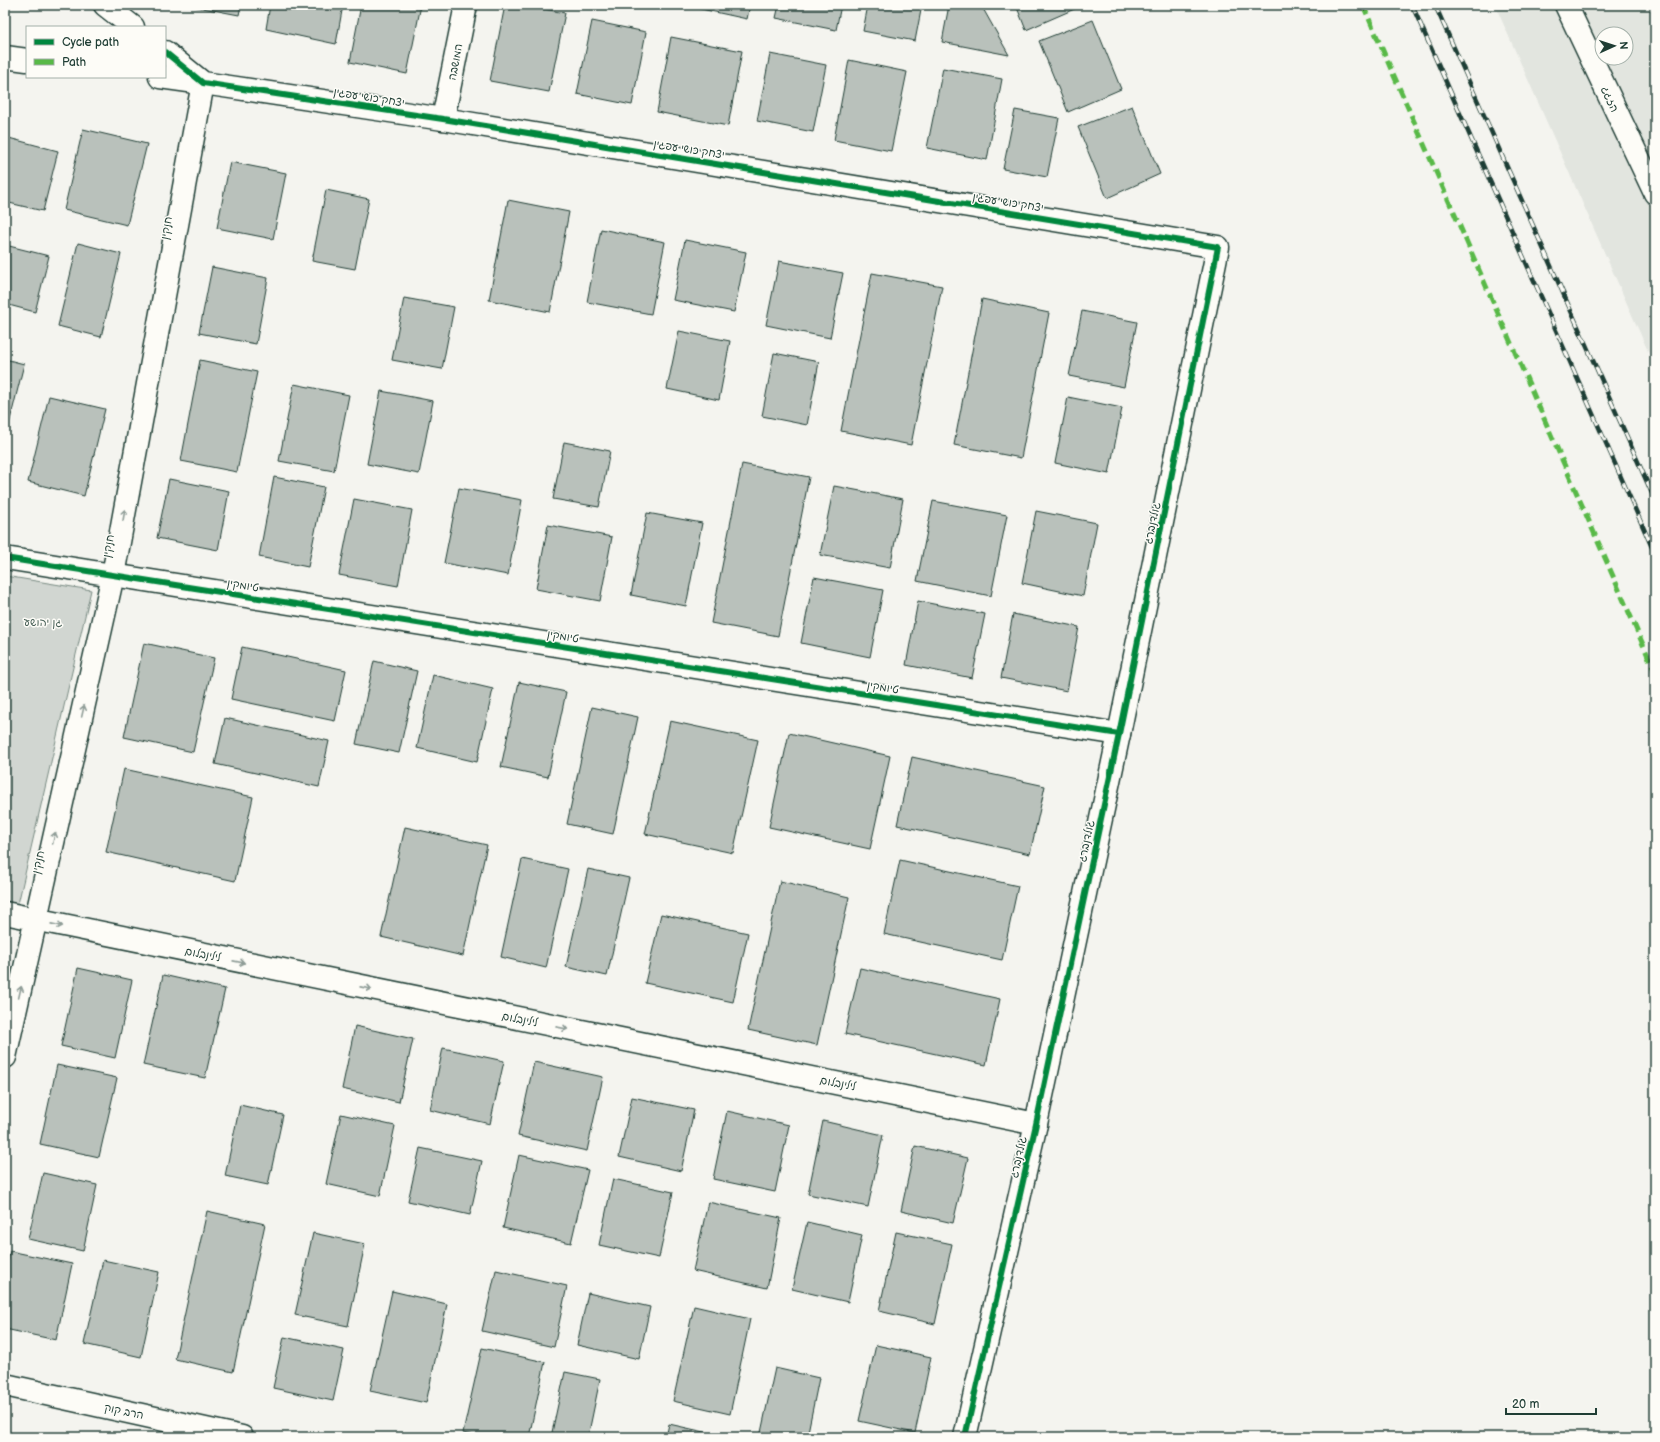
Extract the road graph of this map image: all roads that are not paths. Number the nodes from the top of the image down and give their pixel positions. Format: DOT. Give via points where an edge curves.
graph roads {
  1 [pos="105,5"];
  2 [pos="466,5"];
  3 [pos="1566,5"];
  4 [pos="132,26"];
  5 [pos="166,53"];
  6 [pos="5,57"];
  7 [pos="26,60"];
  8 [pos="166,78"];
  9 [pos="203,83"];
  10 [pos="443,119"];
  11 [pos="1655,193"];
  12 [pos="1218,247"];
  13 [pos="5,558"];
  14 [pos="113,574"];
  15 [pos="1119,734"];
  16 [pos="5,913"];
  17 [pos="36,920"];
  18 [pos="5,1057"];
  19 [pos="1036,1124"];
  20 [pos="5,1385"];
  21 [pos="168,1429"];
  22 [pos="242,1437"];
  23 [pos="965,1437"];
  1 -- 4 [label="street"];
  2 -- 10 [label="street, המושבה"];
  3 -- 11 [label="street, הזגג"];
  5 -- 9 [label="street"];
  6 -- 7 [label="street"];
  8 -- 9 [label="street, יצחק כושי עפגין"];
  9 -- 10 [label="street, יצחק כושי עפגין"];
  14 -- 9 [label="street, חנקין, one-way"];
  10 -- 12 [label="street, יצחק כושי עפגין"];
  12 -- 15 [label="street, גולדנברג"];
  13 -- 14 [label="street, טיומקין"];
  14 -- 15 [label="street, טיומקין"];
  17 -- 14 [label="street, חנקין, one-way"];
  15 -- 19 [label="street, גולדנברג"];
  16 -- 17 [label="street, לילינבלום"];
  18 -- 17 [label="street, חנקין, one-way"];
  17 -- 19 [label="street, לילינבלום, one-way"];
  19 -- 23 [label="street, גולדנברג"];
  20 -- 21 [label="street, הרב קוק"];
  21 -- 22 [label="street, הרב קוק"];
}
